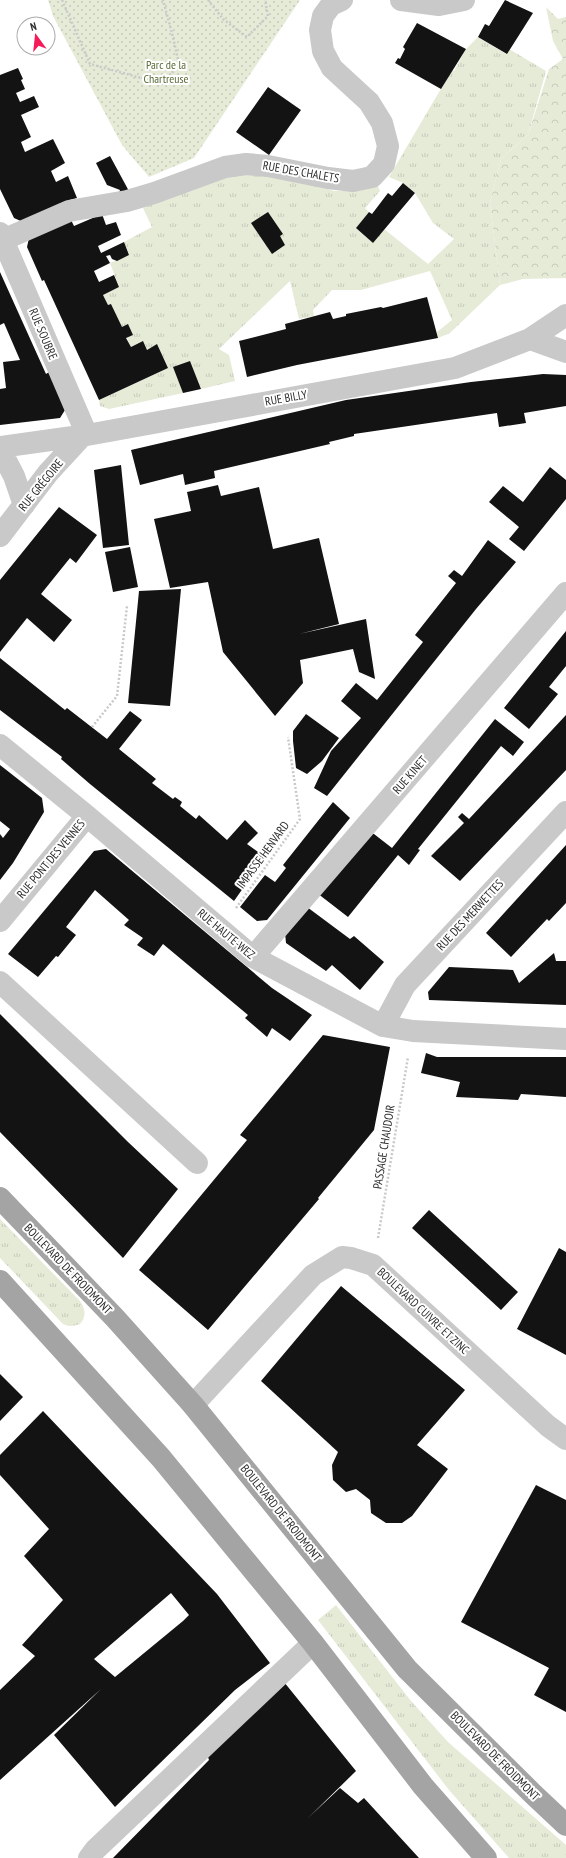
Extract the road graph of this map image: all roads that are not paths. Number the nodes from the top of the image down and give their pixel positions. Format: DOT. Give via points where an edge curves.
graph roads {
  1 [pos="342,0"];
  2 [pos="401,0"];
  3 [pos="464,0"];
  4 [pos="2,236"];
  5 [pos="566,315"];
  6 [pos="530,339"];
  7 [pos="566,352"];
  8 [pos="85,435"];
  9 [pos="0,448"];
  10 [pos="24,506"];
  11 [pos="0,536"];
  12 [pos="566,593"];
  13 [pos="0,745"];
  14 [pos="566,812"];
  15 [pos="87,816"];
  16 [pos="0,921"];
  17 [pos="253,957"];
  18 [pos="0,982"];
  19 [pos="383,1026"];
  20 [pos="566,1039"];
  21 [pos="197,1163"];
  22 [pos="0,1198"];
  23 [pos="0,1281"];
  24 [pos="193,1405"];
  25 [pos="566,1438"];
  26 [pos="313,1643"];
  27 [pos="566,1825"];
  28 [pos="481,1856"];
  29 [pos="89,1858"];
  1 -- 4 [label="street, RUE DES CHALETS" via="331,5 323,16 320,30 323,51 332,68 369,102 382,123 388,146 384,164 372,176 353,181 268,166 246,164 225,167 127,201 69,211"];
  2 -- 3 [label="street" via="439,5"];
  4 -- 8 [label="street, RUE SOUBRE"];
  5 -- 6 [label="street, RUE BILLY"];
  6 -- 7 [label="street"];
  6 -- 8 [label="street, RUE BILLY" via="455,368"];
  8 -- 9 [label="street, RUE BILLY"];
  8 -- 10 [label="street, RUE GRÉGOIRE" via="48,472"];
  9 -- 10 [label="street" via="14,476"];
  10 -- 11 [label="street, RUE GRÉGOIRE"];
  12 -- 17 [label="street, RUE KINET"];
  13 -- 15 [label="street, RUE HAUTE-WEZ"];
  14 -- 19 [label="street, RUE DES MERWETTES" via="405,985"];
  15 -- 16 [label="street, RUE PONT DES VENNES"];
  15 -- 17 [label="street, RUE HAUTE-WEZ"];
  17 -- 19 [label="street, RUE HAUTE-WEZ"];
  18 -- 21 [label="street"];
  19 -- 20 [label="street, RUE HAUTE-WEZ" via="413,1032"];
  22 -- 24 [label="main road, BOULEVARD DE FROIDMONT"];
  23 -- 26 [label="main road" via="161,1458"];
  24 -- 25 [label="street, BOULEVARD CUIVRE ET ZINC" via="313,1275 342,1258 351,1258 373,1265 548,1426"];
  24 -- 27 [label="main road, BOULEVARD DE FROIDMONT" via="407,1669"];
  26 -- 28 [label="main road" via="423,1786"];
  26 -- 29 [label="street"];
}
